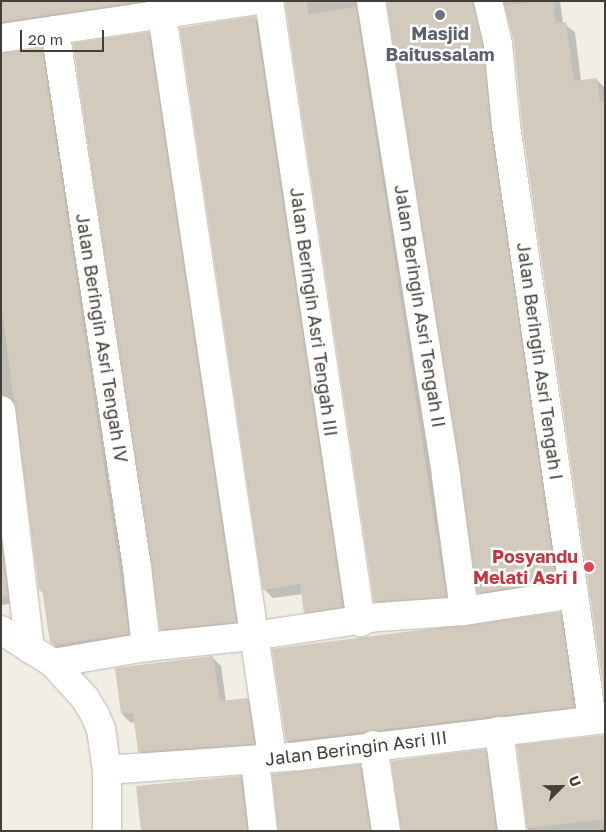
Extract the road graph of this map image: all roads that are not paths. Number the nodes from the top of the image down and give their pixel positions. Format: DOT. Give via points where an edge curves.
graph roads {
  1 [pos="253,1"];
  2 [pos="269,1"];
  3 [pos="371,1"];
  4 [pos="488,1"];
  5 [pos="161,8"];
  6 [pos="55,30"];
  7 [pos="1,38"];
  8 [pos="1,410"];
  9 [pos="574,594"];
  10 [pos="464,611"];
  11 [pos="361,622"];
  12 [pos="1,630"];
  13 [pos="253,636"];
  14 [pos="146,647"];
  15 [pos="41,656"];
  16 [pos="598,720"];
  17 [pos="499,731"];
  18 [pos="373,745"];
  19 [pos="264,758"];
  20 [pos="107,770"];
  21 [pos="107,831"];
  22 [pos="263,831"];
  23 [pos="386,831"];
  24 [pos="512,831"];
  1 -- 5 [label="street"];
  2 -- 11 [label="street, Jalan Beringin Asri Tengah III"];
  3 -- 10 [label="street, Jalan Beringin Asri Tengah II" via="446,476"];
  4 -- 9 [label="street, Jalan Beringin Asri Tengah I" via="498,44 506,126"];
  5 -- 6 [label="street"];
  5 -- 13 [label="street"];
  6 -- 7 [label="street"];
  6 -- 14 [label="street, Jalan Beringin Asri Tengah IV" via="137,567"];
  8 -- 15 [label="street"];
  9 -- 10 [label="street"];
  9 -- 16 [label="street, Jalan Beringin Asri Tengah I"];
  10 -- 11 [label="street" via="378,617"];
  11 -- 13 [label="street"];
  12 -- 15 [label="street"];
  13 -- 14 [label="street"];
  13 -- 19 [label="street"];
  14 -- 15 [label="street"];
  15 -- 20 [label="street" via="85,698 101,729"];
  16 -- 17 [label="street, Jalan Beringin Asri III"];
  17 -- 18 [label="street, Jalan Beringin Asri III"];
  17 -- 24 [label="street"];
  18 -- 19 [label="street, Jalan Beringin Asri III"];
  18 -- 23 [label="street"];
  19 -- 20 [label="street, Jalan Beringin Asri III"];
  19 -- 22 [label="street"];
  20 -- 21 [label="street"];
}
